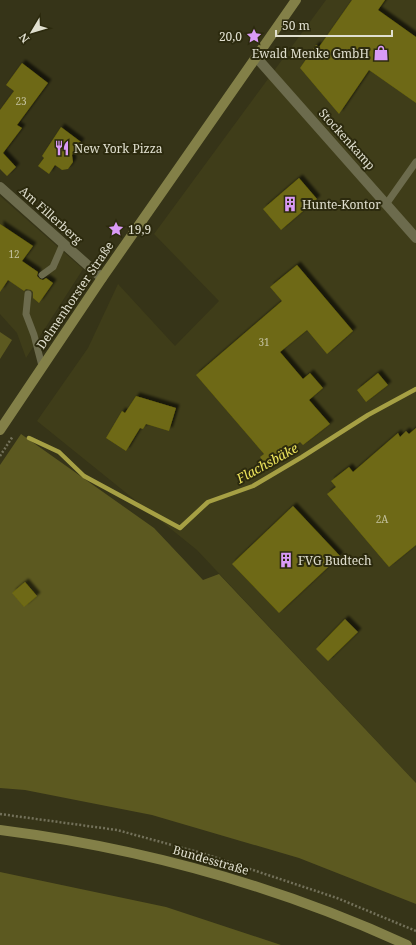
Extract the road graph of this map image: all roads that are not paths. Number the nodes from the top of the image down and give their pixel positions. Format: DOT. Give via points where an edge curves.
graph roads {
  1 [pos="296,0"];
  2 [pos="257,58"];
  3 [pos="416,162"];
  4 [pos="0,187"];
  5 [pos="387,203"];
  6 [pos="416,238"];
  7 [pos="63,244"];
  8 [pos="42,275"];
  9 [pos="102,278"];
  10 [pos="28,294"];
  11 [pos="42,366"];
  12 [pos="0,430"];
  13 [pos="0,830"];
  14 [pos="407,945"];
  1 -- 2 [label="main road, Delmenhorster Straße"];
  2 -- 5 [label="street, Stockenkamp"];
  2 -- 9 [label="main road, Delmenhorster Straße"];
  3 -- 5 [label="lane"];
  4 -- 7 [label="street, Am Fillerberg"];
  5 -- 6 [label="street, Stockenkamp"];
  7 -- 8 [label="lane" via="53,267"];
  7 -- 9 [label="street, Am Fillerberg"];
  9 -- 11 [label="main road, Delmenhorster Straße"];
  10 -- 11 [label="lane" via="26,314"];
  11 -- 12 [label="main road, Delmenhorster Straße"];
  13 -- 14 [label="main road, Bundesstraße" via="97,845 215,873 330,912"];
}
